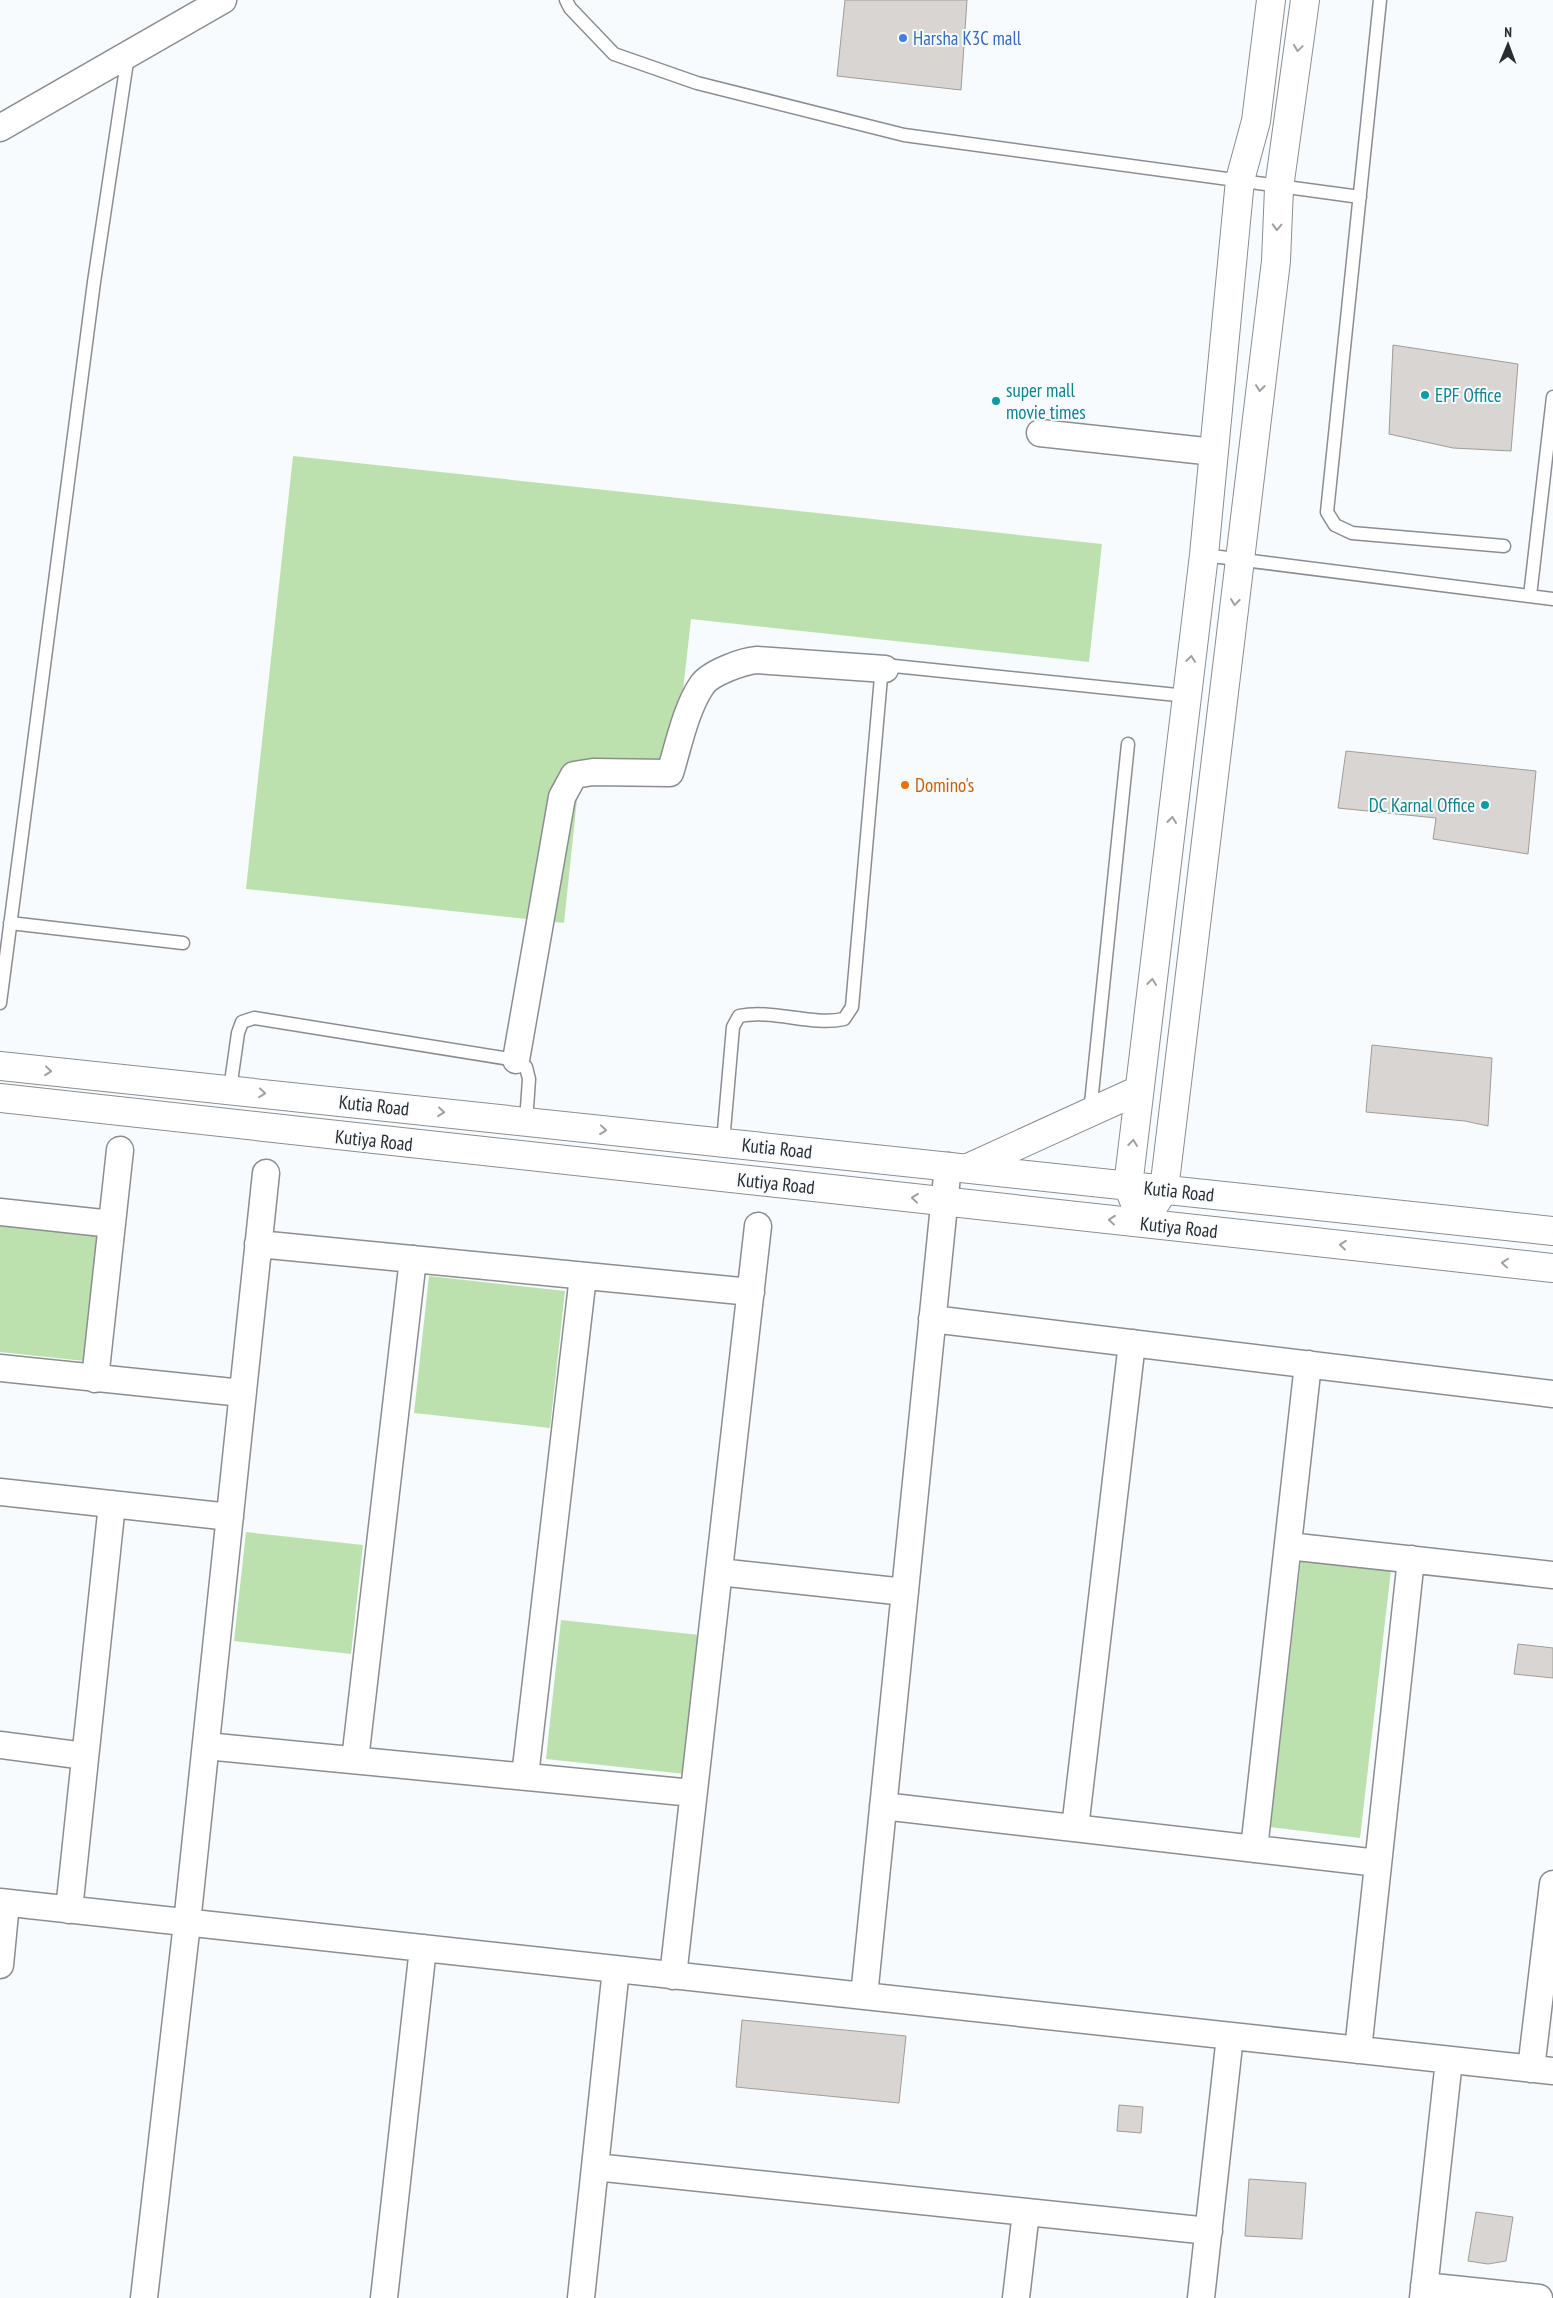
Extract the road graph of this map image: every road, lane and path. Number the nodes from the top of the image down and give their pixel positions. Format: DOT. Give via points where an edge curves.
graph roads {
  1 [pos="566,0"];
  2 [pos="1271,0"];
  3 [pos="1305,0"];
  4 [pos="1380,0"];
  5 [pos="209,4"];
  6 [pos="128,55"];
  7 [pos="0,128"];
  8 [pos="1240,180"];
  9 [pos="1279,188"];
  10 [pos="1360,197"];
  11 [pos="1553,397"];
  12 [pos="1040,433"];
  13 [pos="1214,452"];
  14 [pos="1504,546"];
  15 [pos="1204,554"];
  16 [pos="1240,559"];
  17 [pos="1530,596"];
  18 [pos="1553,598"];
  19 [pos="885,669"];
  20 [pos="1187,696"];
  21 [pos="1128,744"];
  22 [pos="1161,910"];
  23 [pos="1197,915"];
  24 [pos="10,923"];
  25 [pos="183,943"];
  26 [pos="0,1003"];
  27 [pos="516,1060"];
  28 [pos="0,1066"];
  29 [pos="230,1089"];
  30 [pos="1139,1090"];
  31 [pos="0,1098"];
  32 [pos="1090,1113"];
  33 [pos="526,1122"];
  34 [pos="723,1142"];
  35 [pos="120,1150"];
  36 [pos="958,1167"];
  37 [pos="266,1173"];
  38 [pos="1128,1186"];
  39 [pos="1164,1190"];
  40 [pos="944,1202"];
  41 [pos="0,1212"];
  42 [pos="1144,1223"];
  43 [pos="112,1224"];
  44 [pos="758,1226"];
  45 [pos="1553,1231"];
  46 [pos="258,1244"];
  47 [pos="413,1259"];
  48 [pos="1553,1268"];
  49 [pos="583,1276"];
  50 [pos="751,1292"];
  51 [pos="932,1319"];
  52 [pos="1132,1343"];
  53 [pos="1308,1364"];
  54 [pos="0,1368"];
  55 [pos="95,1379"];
  56 [pos="242,1393"];
  57 [pos="1553,1394"];
  58 [pos="0,1492"];
  59 [pos="112,1504"];
  60 [pos="230,1517"];
  61 [pos="1288,1546"];
  62 [pos="1411,1559"];
  63 [pos="719,1572"];
  64 [pos="1553,1575"];
  65 [pos="905,1592"];
  66 [pos="0,1745"];
  67 [pos="206,1746"];
  68 [pos="85,1756"];
  69 [pos="355,1760"];
  70 [pos="524,1776"];
  71 [pos="693,1793"];
  72 [pos="883,1806"];
  73 [pos="1075,1828"];
  74 [pos="1254,1849"];
  75 [pos="1378,1863"];
  76 [pos="1553,1884"];
  77 [pos="3,1903"];
  78 [pos="69,1910"];
  79 [pos="187,1923"];
  80 [pos="423,1948"];
  81 [pos="0,1965"];
  82 [pos="616,1969"];
  83 [pos="673,1976"];
  84 [pos="864,1996"];
  85 [pos="1230,2036"];
  86 [pos="1358,2050"];
  87 [pos="1449,2060"];
  88 [pos="1542,2070"];
  89 [pos="595,2167"];
  90 [pos="1026,2212"];
  91 [pos="1209,2231"];
  92 [pos="1423,2292"];
  93 [pos="144,2298"];
  94 [pos="384,2298"];
  95 [pos="581,2298"];
  96 [pos="1016,2298"];
  97 [pos="1201,2298"];
  98 [pos="1539,2298"];
  1 -- 8 [label="lane" via="614,54 697,83 904,135"];
  2 -- 8 [label="street" via="1256,121"];
  3 -- 9 [label="street, one-way"];
  4 -- 10 [label="lane"];
  5 -- 6 [label="street"];
  6 -- 7 [label="street"];
  6 -- 24 [label="lane" via="94,282"];
  8 -- 9 [label="lane"];
  8 -- 13 [label="street"];
  9 -- 10 [label="lane"];
  9 -- 16 [label="street, one-way" via="1276,261"];
  10 -- 14 [label="lane" via="1327,512 1335,526 1352,533"];
  11 -- 17 [label="lane"];
  12 -- 13 [label="street"];
  13 -- 15 [label="street"];
  15 -- 16 [label="lane"];
  20 -- 15 [label="street, one-way"];
  16 -- 17 [label="lane"];
  16 -- 23 [label="street, one-way"];
  17 -- 18 [label="lane"];
  19 -- 20 [label="lane" via="894,666"];
  19 -- 27 [label="street" via="743,661 703,683 693,702 670,773 593,772 574,775 562,797"];
  19 -- 34 [label="lane" via="881,677 852,1007 844,1019 831,1021 753,1014 739,1016 733,1027"];
  22 -- 20 [label="street, one-way"];
  21 -- 32 [label="lane"];
  22 -- 23 [label="street"];
  30 -- 22 [label="street, one-way"];
  23 -- 39 [label="street"];
  24 -- 25 [label="lane"];
  24 -- 26 [label="lane"];
  27 -- 29 [label="lane" via="254,1018 242,1022 238,1033"];
  27 -- 33 [label="lane" via="526,1067 529,1079"];
  28 -- 29 [label="street, Kutia Road, one-way"];
  29 -- 33 [label="street, Kutia Road, one-way"];
  30 -- 32 [label="street"];
  38 -- 30 [label="street, one-way"];
  40 -- 31 [label="street, Kutiya Road, one-way"];
  32 -- 36 [label="street"];
  33 -- 34 [label="street, Kutia Road, one-way"];
  34 -- 36 [label="street, Kutia Road"];
  35 -- 43 [label="street"];
  36 -- 38 [label="street, Kutia Road"];
  36 -- 40 [label="street"];
  37 -- 46 [label="street"];
  38 -- 39 [label="street, Kutia Road"];
  38 -- 42 [label="street"];
  39 -- 42 [label="street"];
  39 -- 45 [label="street, Kutia Road"];
  42 -- 40 [label="street, Kutiya Road, one-way"];
  40 -- 51 [label="street"];
  41 -- 43 [label="street"];
  48 -- 42 [label="street, Kutiya Road, one-way"];
  43 -- 55 [label="street"];
  44 -- 50 [label="street"];
  46 -- 47 [label="street"];
  46 -- 56 [label="street"];
  47 -- 49 [label="street"];
  47 -- 69 [label="street"];
  49 -- 50 [label="street"];
  49 -- 70 [label="street"];
  50 -- 63 [label="street"];
  51 -- 52 [label="street"];
  51 -- 65 [label="street"];
  52 -- 53 [label="street"];
  52 -- 73 [label="street"];
  53 -- 57 [label="street"];
  53 -- 61 [label="street"];
  54 -- 55 [label="street"];
  55 -- 56 [label="street"];
  56 -- 60 [label="street"];
  58 -- 59 [label="street"];
  59 -- 60 [label="street"];
  59 -- 68 [label="street"];
  60 -- 67 [label="street"];
  61 -- 62 [label="street"];
  61 -- 74 [label="street"];
  62 -- 64 [label="street"];
  62 -- 75 [label="street"];
  63 -- 65 [label="street"];
  63 -- 71 [label="street"];
  65 -- 72 [label="street"];
  66 -- 68 [label="street"];
  67 -- 69 [label="street"];
  67 -- 79 [label="street"];
  68 -- 78 [label="street"];
  69 -- 70 [label="street"];
  70 -- 71 [label="street"];
  71 -- 83 [label="street"];
  72 -- 73 [label="street"];
  72 -- 84 [label="street"];
  73 -- 74 [label="street"];
  74 -- 75 [label="street"];
  75 -- 86 [label="street"];
  76 -- 88 [label="street"];
  77 -- 78 [label="street"];
  77 -- 81 [label="street"];
  78 -- 79 [label="street"];
  79 -- 80 [label="street"];
  79 -- 93 [label="street"];
  80 -- 82 [label="street"];
  80 -- 94 [label="street"];
  82 -- 83 [label="street"];
  82 -- 89 [label="street"];
  83 -- 84 [label="street"];
  84 -- 85 [label="street"];
  85 -- 86 [label="street"];
  85 -- 91 [label="street"];
  86 -- 87 [label="street"];
  87 -- 88 [label="street"];
  87 -- 92 [label="street"];
  89 -- 90 [label="street"];
  89 -- 95 [label="street"];
  90 -- 91 [label="street"];
  90 -- 96 [label="street"];
  91 -- 97 [label="street"];
  92 -- 98 [label="street"];
}
